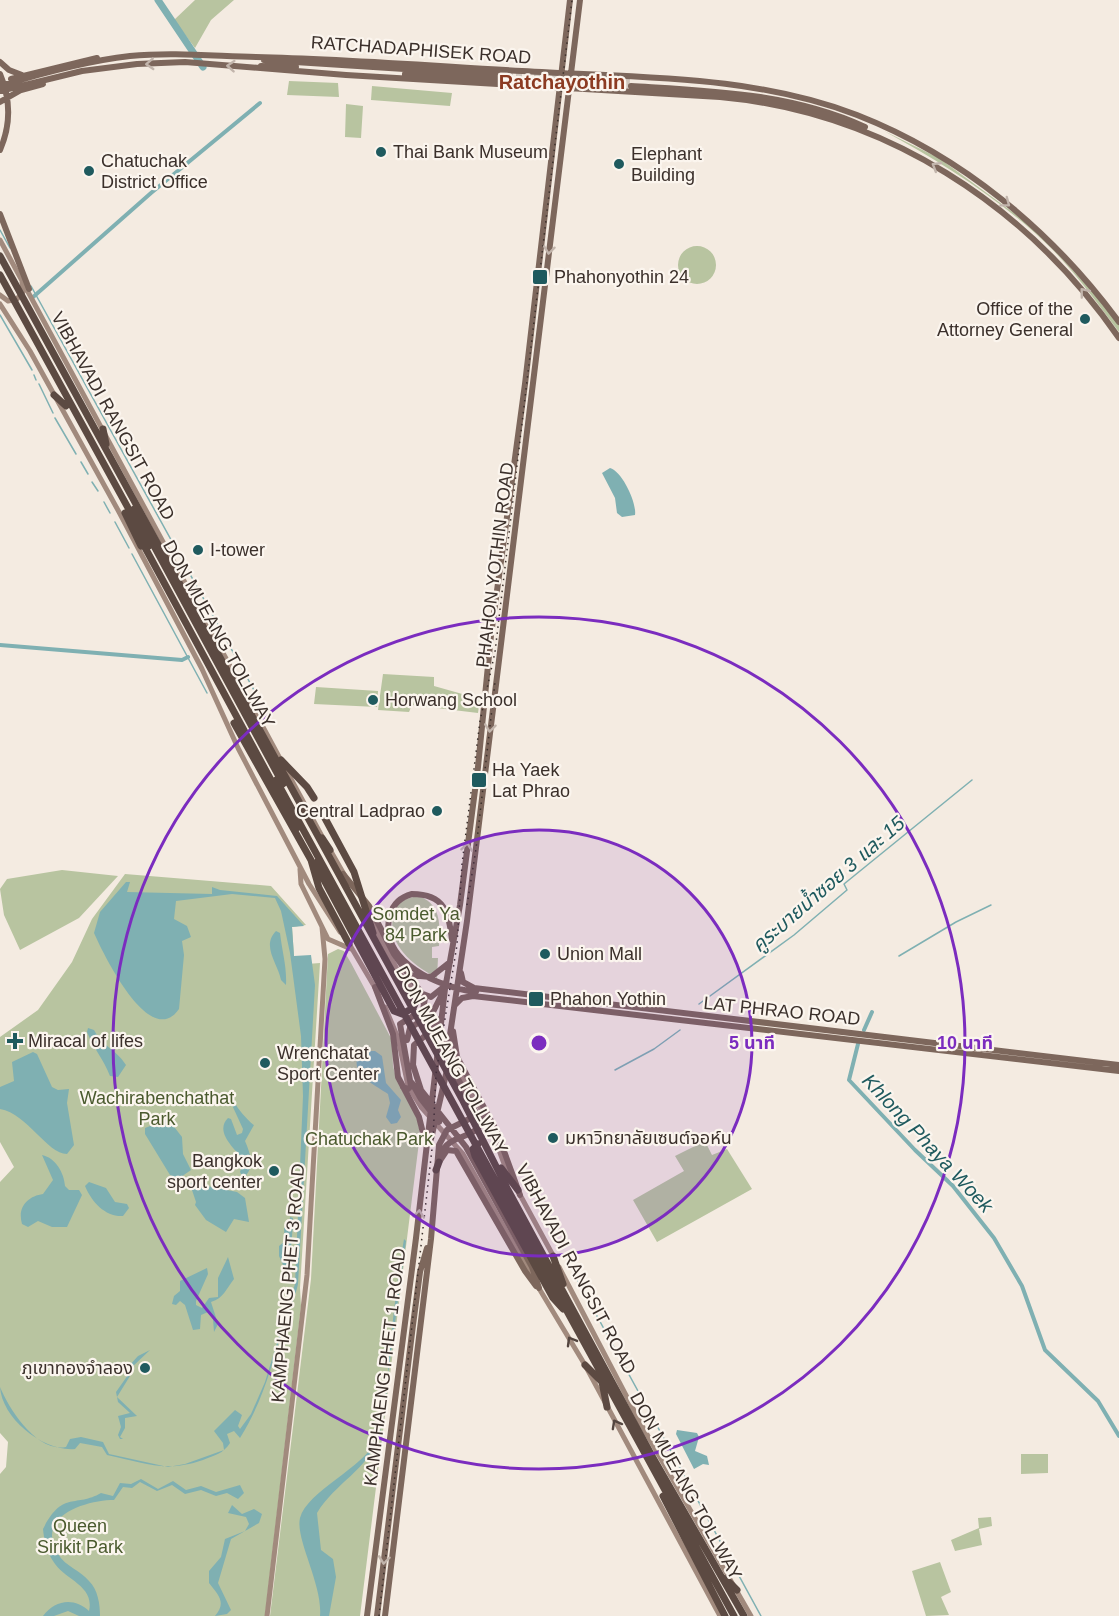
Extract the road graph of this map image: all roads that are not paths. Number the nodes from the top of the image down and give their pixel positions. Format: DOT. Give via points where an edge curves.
graph roads {
  1 [pos="575,0"];
  2 [pos="566,42"];
  3 [pos="575,42"];
  4 [pos="251,57"];
  5 [pos="112,59"];
  6 [pos="0,62"];
  7 [pos="105,68"];
  8 [pos="256,68"];
  9 [pos="9,70"];
  10 [pos="71,70"];
  11 [pos="505,70"];
  12 [pos="561,74"];
  13 [pos="571,74"];
  14 [pos="22,75"];
  15 [pos="0,81"];
  16 [pos="505,84"];
  17 [pos="632,84"];
  18 [pos="559,87"];
  19 [pos="569,88"];
  20 [pos="0,92"];
  21 [pos="0,102"];
  22 [pos="557,109"];
  23 [pos="566,110"];
  24 [pos="0,150"];
  25 [pos="551,201"];
  26 [pos="0,214"];
  27 [pos="551,227"];
  28 [pos="542,234"];
  29 [pos="0,240"];
  30 [pos="0,248"];
  31 [pos="0,256"];
  32 [pos="0,265"];
  33 [pos="0,275"];
  34 [pos="0,283"];
  35 [pos="29,289"];
  36 [pos="0,295"];
  37 [pos="0,304"];
  38 [pos="1119,322"];
  39 [pos="1119,338"];
  40 [pos="531,357"];
  41 [pos="53,363"];
  42 [pos="54,395"];
  43 [pos="66,406"];
  44 [pos="103,429"];
  45 [pos="107,451"];
  46 [pos="110,477"];
  47 [pos="145,548"];
  48 [pos="146,563"];
  49 [pos="498,587"];
  50 [pos="506,588"];
  51 [pos="194,597"];
  52 [pos="494,618"];
  53 [pos="503,619"];
  54 [pos="202,669"];
  55 [pos="212,670"];
  56 [pos="231,729"];
  57 [pos="281,760"];
  58 [pos="292,790"];
  59 [pos="314,798"];
  60 [pos="320,809"];
  61 [pos="330,849"];
  62 [pos="310,850"];
  63 [pos="299,862"];
  64 [pos="343,874"];
  65 [pos="351,888"];
  66 [pos="361,903"];
  67 [pos="375,921"];
  68 [pos="322,927"];
  69 [pos="351,940"];
  70 [pos="338,944"];
  71 [pos="453,949"];
  72 [pos="325,951"];
  73 [pos="355,952"];
  74 [pos="360,961"];
  75 [pos="450,961"];
  76 [pos="461,963"];
  77 [pos="408,975"];
  78 [pos="447,978"];
  79 [pos="385,981"];
  80 [pos="375,987"];
  81 [pos="445,989"];
  82 [pos="479,989"];
  83 [pos="423,993"];
  84 [pos="478,997"];
  85 [pos="454,1005"];
  86 [pos="605,1005"];
  87 [pos="391,1012"];
  88 [pos="442,1016"];
  89 [pos="405,1019"];
  90 [pos="452,1021"];
  91 [pos="405,1034"];
  92 [pos="826,1034"];
  93 [pos="846,1037"];
  94 [pos="438,1061"];
  95 [pos="455,1062"];
  96 [pos="1119,1065"];
  97 [pos="1119,1071"];
  98 [pos="460,1085"];
  99 [pos="403,1087"];
  100 [pos="442,1094"];
  101 [pos="466,1095"];
  102 [pos="416,1109"];
  103 [pos="430,1112"];
  104 [pos="483,1113"];
  105 [pos="457,1117"];
  106 [pos="435,1121"];
  107 [pos="443,1134"];
  108 [pos="474,1146"];
  109 [pos="426,1150"];
  110 [pos="439,1162"];
  111 [pos="465,1164"];
  112 [pos="436,1170"];
  113 [pos="519,1192"];
  114 [pos="431,1239"];
  115 [pos="553,1256"];
  116 [pos="539,1288"];
  117 [pos="570,1304"];
  118 [pos="564,1310"];
  119 [pos="585,1365"];
  120 [pos="602,1382"];
  121 [pos="625,1404"];
  122 [pos="404,1407"];
  123 [pos="607,1407"];
  124 [pos="408,1423"];
  125 [pos="641,1424"];
  126 [pos="655,1469"];
  127 [pos="701,1563"];
  128 [pos="720,1573"];
  129 [pos="704,1586"];
  130 [pos="737,1590"];
  131 [pos="267,1616"];
  132 [pos="367,1616"];
  133 [pos="376,1616"];
  134 [pos="385,1616"];
  135 [pos="720,1616"];
  136 [pos="724,1616"];
  137 [pos="732,1616"];
  138 [pos="746,1616"];
  1 -- 2 [label="main road, PHAHON YOTHIN ROAD"];
  1 -- 3 [label="main road, PHAHON YOTHIN ROAD"];
  1 -- 25 [label="main road, PHAHON YOTHIN ROAD"];
  2 -- 3 [label="main road"];
  2 -- 12 [label="main road, PHAHON YOTHIN ROAD"];
  3 -- 13 [label="main road, PHAHON YOTHIN ROAD"];
  4 -- 5 [label="main road, RATCHADAPHISEK ROAD" via="191,54"];
  4 -- 8 [label="main road, RATCHADAPHISEK ROAD" via="497,77 270,65"];
  4 -- 11 [label="main road, RATCHADAPHISEK ROAD"];
  5 -- 10 [label="main road, RATCHADAPHISEK ROAD"];
  5 -- 14 [label="main road" via="88,59"];
  6 -- 9 [label="main road"];
  8 -- 7 [label="main road, RATCHADAPHISEK ROAD, one-way" via="196,63"];
  7 -- 10 [label="main road, RATCHADAPHISEK ROAD"];
  7 -- 21 [label="main road" via="28,88"];
  8 -- 16 [label="main road, RATCHADAPHISEK ROAD"];
  9 -- 14 [label="main road"];
  9 -- 15 [label="main road"];
  10 -- 15 [label="main road, RATCHADAPHISEK ROAD"];
  10 -- 20 [label="main road, RATCHADAPHISEK ROAD"];
  11 -- 12 [label="main road, RATCHADAPHISEK ROAD"];
  11 -- 16 [label="main road" via="511,79"];
  12 -- 13 [label="main road, RATCHADAPHISEK ROAD"];
  12 -- 18 [label="main road, PHAHON YOTHIN ROAD"];
  13 -- 17 [label="main road, RATCHADAPHISEK ROAD"];
  13 -- 19 [label="main road, PHAHON YOTHIN ROAD"];
  14 -- 15 [label="main road"];
  15 -- 24 [label="main road" via="9,107"];
  16 -- 18 [label="main road, RATCHADAPHISEK ROAD"];
  17 -- 19 [label="main road, RATCHADAPHISEK ROAD"];
  17 -- 38 [label="main road, RATCHADAPHISEK ROAD, one-way" via="730,88 785,97 904,136 972,178 1036,227 1084,276"];
  39 -- 17 [label="main road, RATCHADAPHISEK ROAD, one-way" via="1062,266 1022,228 961,182 900,146 781,105"];
  18 -- 19 [label="main road, RATCHADAPHISEK ROAD"];
  18 -- 22 [label="main road, PHAHON YOTHIN ROAD"];
  19 -- 23 [label="main road, PHAHON YOTHIN ROAD"];
  22 -- 23 [label="main road"];
  22 -- 28 [label="main road, PHAHON YOTHIN ROAD"];
  23 -- 27 [label="main road, PHAHON YOTHIN ROAD"];
  25 -- 27 [label="main road, PHAHON YOTHIN ROAD"];
  25 -- 28 [label="main road, PHAHON YOTHIN ROAD"];
  26 -- 35 [label="main road"];
  27 -- 40 [label="main road, PHAHON YOTHIN ROAD, one-way"];
  28 -- 40 [label="main road, PHAHON YOTHIN ROAD"];
  29 -- 35 [label="main road, VIBHAVADI RANGSIT ROAD"];
  30 -- 36 [label="main road" via="23,288 12,301"];
  31 -- 45 [label="highway, VIBHAVADI RANGSIT ROAD"];
  32 -- 41 [label="highway, DON MUEANG TOLLWAY"];
  33 -- 46 [label="highway, DON MUEANG TOLLWAY"];
  34 -- 43 [label="highway, VIBHAVADI RANGSIT ROAD"];
  35 -- 44 [label="main road, VIBHAVADI RANGSIT ROAD" via="46,329"];
  37 -- 42 [label="main road, VIBHAVADI RANGSIT ROAD"];
  40 -- 49 [label="main road, PHAHON YOTHIN ROAD"];
  40 -- 50 [label="main road, PHAHON YOTHIN ROAD"];
  41 -- 51 [label="highway" via="79,399"];
  41 -- 94 [label="highway, DON MUEANG TOLLWAY"];
  42 -- 43 [label="highway"];
  42 -- 48 [label="main road, VIBHAVADI RANGSIT ROAD"];
  43 -- 47 [label="highway, VIBHAVADI RANGSIT ROAD"];
  44 -- 45 [label="highway"];
  44 -- 51 [label="main road, VIBHAVADI RANGSIT ROAD"];
  45 -- 58 [label="highway, VIBHAVADI RANGSIT ROAD"];
  46 -- 69 [label="highway" via="253,760 311,860 319,888"];
  46 -- 79 [label="highway, DON MUEANG TOLLWAY"];
  47 -- 48 [label="highway"];
  47 -- 55 [label="highway, VIBHAVADI RANGSIT ROAD"];
  48 -- 54 [label="main road, VIBHAVADI RANGSIT ROAD"];
  49 -- 50 [label="main road"];
  49 -- 52 [label="main road, PHAHON YOTHIN ROAD"];
  50 -- 53 [label="main road, PHAHON YOTHIN ROAD"];
  51 -- 57 [label="main road, VIBHAVADI RANGSIT ROAD"];
  52 -- 53 [label="main road"];
  71 -- 52 [label="main road, PHAHON YOTHIN ROAD, one-way"];
  53 -- 76 [label="main road, PHAHON YOTHIN ROAD, one-way"];
  54 -- 55 [label="highway"];
  54 -- 56 [label="main road, VIBHAVADI RANGSIT ROAD"];
  55 -- 62 [label="highway, VIBHAVADI RANGSIT ROAD"];
  56 -- 63 [label="main road, VIBHAVADI RANGSIT ROAD"];
  56 -- 79 [label="highway" via="298,846"];
  57 -- 59 [label="highway"];
  57 -- 61 [label="main road, VIBHAVADI RANGSIT ROAD"];
  58 -- 61 [label="highway"];
  58 -- 117 [label="highway, VIBHAVADI RANGSIT ROAD"];
  60 -- 94 [label="highway" via="354,872 374,936"];
  61 -- 64 [label="main road, VIBHAVADI RANGSIT ROAD"];
  62 -- 69 [label="highway"];
  62 -- 118 [label="highway, VIBHAVADI RANGSIT ROAD"];
  63 -- 68 [label="main road, KAMPHAENG PHET 3 ROAD" via="301,884"];
  63 -- 69 [label="main road, VIBHAVADI RANGSIT ROAD" via="327,914"];
  64 -- 65 [label="main road, VIBHAVADI RANGSIT ROAD"];
  64 -- 67 [label="main road" via="369,906"];
  65 -- 66 [label="main road, VIBHAVADI RANGSIT ROAD"];
  65 -- 87 [label="highway" via="397,977 416,1002 407,1012"];
  66 -- 67 [label="main road"];
  66 -- 104 [label="main road, VIBHAVADI RANGSIT ROAD" via="389,956 432,1015"];
  67 -- 77 [label="main road"];
  68 -- 70 [label="main road, KAMPHAENG PHET 3 ROAD" via="328,939"];
  68 -- 72 [label="main road, KAMPHAENG PHET 3 ROAD"];
  69 -- 73 [label="main road, VIBHAVADI RANGSIT ROAD"];
  69 -- 74 [label="highway"];
  69 -- 87 [label="highway"];
  70 -- 72 [label="main road"];
  70 -- 73 [label="main road, KAMPHAENG PHET 3 ROAD"];
  71 -- 75 [label="main road, PHAHON YOTHIN ROAD"];
  71 -- 86 [label="main road" via="450,920 438,901 408,895 397,902 389,921 393,943 415,969 438,983 464,991"];
  72 -- 131 [label="main road, KAMPHAENG PHET 3 ROAD" via="307,1275"];
  73 -- 74 [label="main road, VIBHAVADI RANGSIT ROAD"];
  74 -- 80 [label="main road, VIBHAVADI RANGSIT ROAD"];
  75 -- 77 [label="main road" via="431,977"];
  75 -- 78 [label="main road, PHAHON YOTHIN ROAD"];
  76 -- 82 [label="main road" via="463,982"];
  76 -- 85 [label="main road, PHAHON YOTHIN ROAD"];
  77 -- 83 [label="main road"];
  78 -- 81 [label="main road, PHAHON YOTHIN ROAD"];
  78 -- 83 [label="main road" via="437,995 431,998"];
  79 -- 126 [label="highway, DON MUEANG TOLLWAY"];
  80 -- 87 [label="main road, VIBHAVADI RANGSIT ROAD"];
  80 -- 99 [label="main road" via="393,1034"];
  81 -- 88 [label="main road, PHAHON YOTHIN ROAD"];
  81 -- 91 [label="main road" via="432,1014"];
  82 -- 84 [label="main road"];
  82 -- 86 [label="main road, LAT PHRAO ROAD"];
  83 -- 89 [label="main road" via="423,1010"];
  84 -- 85 [label="main road, LAT PHRAO ROAD" via="462,998"];
  84 -- 92 [label="main road, LAT PHRAO ROAD"];
  85 -- 90 [label="main road, PHAHON YOTHIN ROAD"];
  86 -- 92 [label="main road, LAT PHRAO ROAD"];
  87 -- 89 [label="main road"];
  87 -- 116 [label="main road, VIBHAVADI RANGSIT ROAD" via="411,1093 463,1154"];
  88 -- 103 [label="main road, PHAHON YOTHIN ROAD"];
  88 -- 116 [label="main road" via="414,1045 412,1065 421,1090 466,1147 532,1267"];
  89 -- 91 [label="main road" via="400,1024"];
  90 -- 95 [label="main road"];
  90 -- 95 [label="main road, PHAHON YOTHIN ROAD" via="448,1048"];
  91 -- 99 [label="main road" via="411,1086"];
  91 -- 103 [label="main road" via="411,1080"];
  92 -- 93 [label="main road, LAT PHRAO ROAD"];
  93 -- 96 [label="main road, LAT PHRAO ROAD"];
  93 -- 97 [label="main road, LAT PHRAO ROAD"];
  94 -- 126 [label="highway, DON MUEANG TOLLWAY"];
  95 -- 98 [label="main road, PHAHON YOTHIN ROAD" via="454,1073"];
  95 -- 100 [label="main road, KAMPHAENG PHET 1 ROAD"];
  95 -- 113 [label="main road" via="464,1069 497,1132"];
  98 -- 100 [label="main road" via="449,1083"];
  98 -- 101 [label="main road, PHAHON YOTHIN ROAD"];
  99 -- 102 [label="main road"];
  100 -- 106 [label="main road, KAMPHAENG PHET 1 ROAD"];
  101 -- 105 [label="main road" via="467,1108"];
  101 -- 107 [label="main road, PHAHON YOTHIN ROAD" via="474,1105 474,1114"];
  102 -- 106 [label="main road"];
  102 -- 109 [label="main road"];
  103 -- 106 [label="main road"];
  104 -- 110 [label="main road" via="479,1128 448,1142"];
  104 -- 113 [label="main road, VIBHAVADI RANGSIT ROAD"];
  105 -- 106 [label="main road"];
  105 -- 107 [label="main road"];
  106 -- 109 [label="main road, KAMPHAENG PHET 1 ROAD"];
  107 -- 112 [label="main road"];
  108 -- 111 [label="main road" via="465,1153"];
  108 -- 113 [label="highway" via="484,1145 491,1150"];
  108 -- 118 [label="highway" via="475,1156 553,1298"];
  132 -- 109 [label="main road, KAMPHAENG PHET 1 ROAD, one-way"];
  110 -- 111 [label="main road" via="444,1152 452,1149"];
  110 -- 112 [label="highway"];
  111 -- 116 [label="main road" via="525,1271"];
  112 -- 114 [label="main road"];
  113 -- 115 [label="main road, VIBHAVADI RANGSIT ROAD"];
  114 -- 122 [label="main road" via="420,1272"];
  114 -- 124 [label="main road"];
  115 -- 117 [label="highway"];
  115 -- 125 [label="main road, VIBHAVADI RANGSIT ROAD"];
  119 -- 116 [label="main road, VIBHAVADI RANGSIT ROAD, one-way"];
  117 -- 121 [label="highway, VIBHAVADI RANGSIT ROAD"];
  118 -- 120 [label="highway, VIBHAVADI RANGSIT ROAD"];
  119 -- 120 [label="highway"];
  119 -- 123 [label="main road, VIBHAVADI RANGSIT ROAD"];
  120 -- 123 [label="highway"];
  120 -- 127 [label="highway, VIBHAVADI RANGSIT ROAD"];
  121 -- 125 [label="highway"];
  121 -- 128 [label="highway, VIBHAVADI RANGSIT ROAD"];
  122 -- 124 [label="main road"];
  122 -- 133 [label="main road, one-way"];
  129 -- 123 [label="main road, VIBHAVADI RANGSIT ROAD, one-way"];
  124 -- 134 [label="main road"];
  125 -- 130 [label="main road, VIBHAVADI RANGSIT ROAD"];
  126 -- 136 [label="highway" via="676,1526"];
  126 -- 137 [label="highway, DON MUEANG TOLLWAY"];
  126 -- 138 [label="highway" via="666,1473"];
  127 -- 129 [label="highway"];
  127 -- 137 [label="highway, VIBHAVADI RANGSIT ROAD"];
  128 -- 130 [label="highway"];
  128 -- 138 [label="highway, VIBHAVADI RANGSIT ROAD"];
  129 -- 135 [label="main road, VIBHAVADI RANGSIT ROAD"];
  130 -- 138 [label="main road, VIBHAVADI RANGSIT ROAD"];
}
